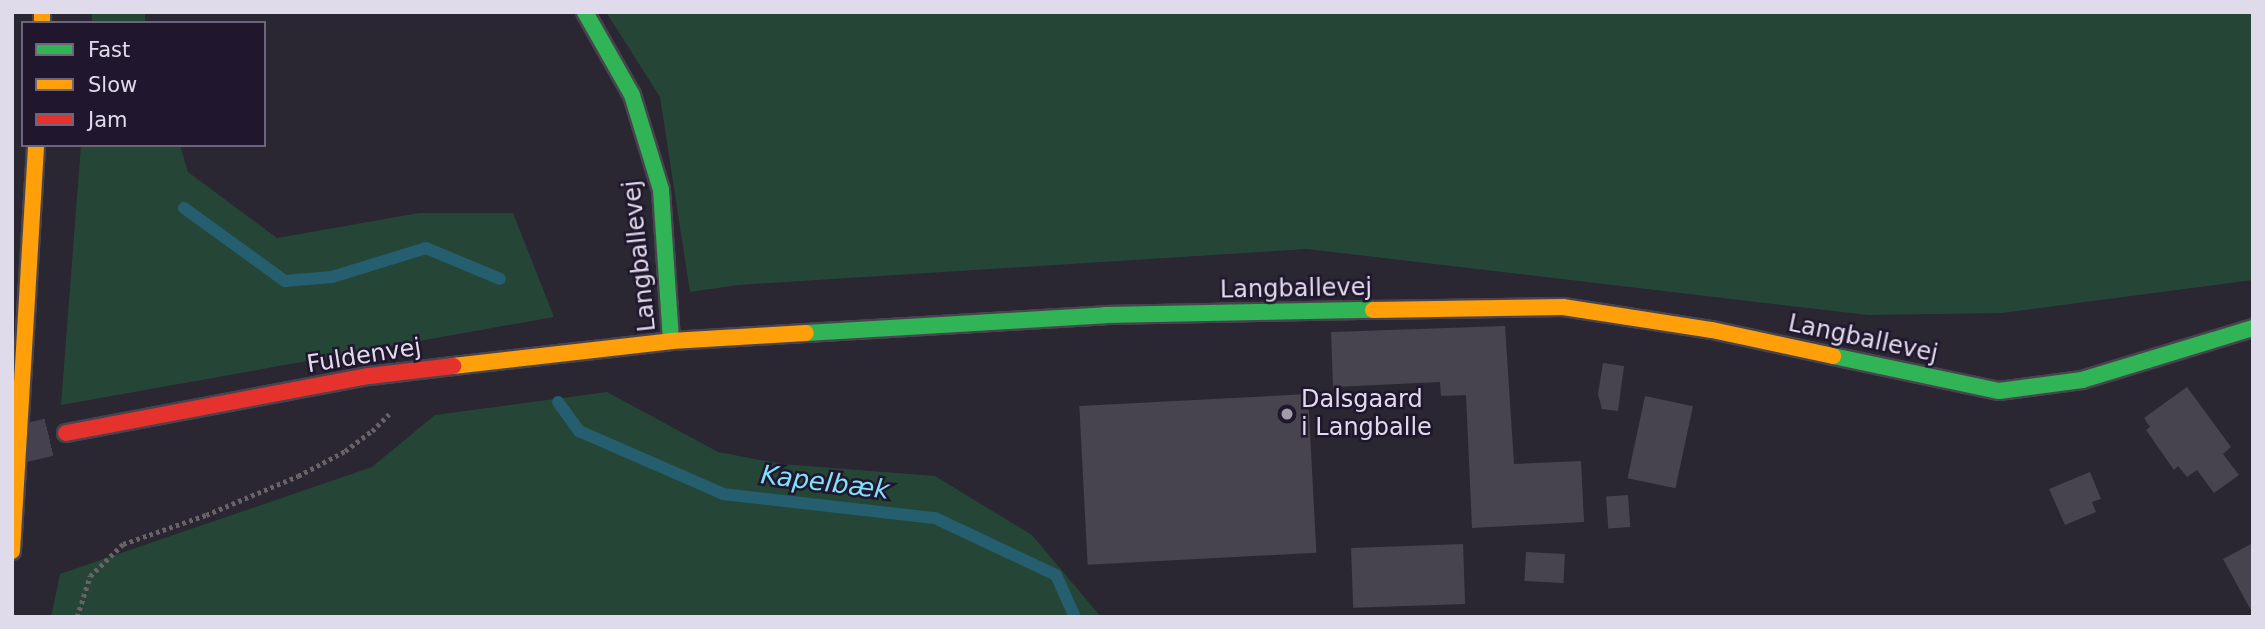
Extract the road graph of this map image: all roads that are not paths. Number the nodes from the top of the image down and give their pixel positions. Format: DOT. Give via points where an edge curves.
graph roads {
  1 [pos="585,12"];
  2 [pos="36,147"];
  3 [pos="2253,328"];
  4 [pos="671,341"];
  5 [pos="66,433"];
  6 [pos="12,551"];
  1 -- 4 [label="street, Langballevej" via="632,95 661,190"];
  2 -- 6 [label="street"];
  3 -- 4 [label="street, Langballevej" via="2082,380 1999,391 1712,330 1563,307 1105,315"];
  4 -- 5 [label="street, Fuldenvej" via="369,376"];
}
